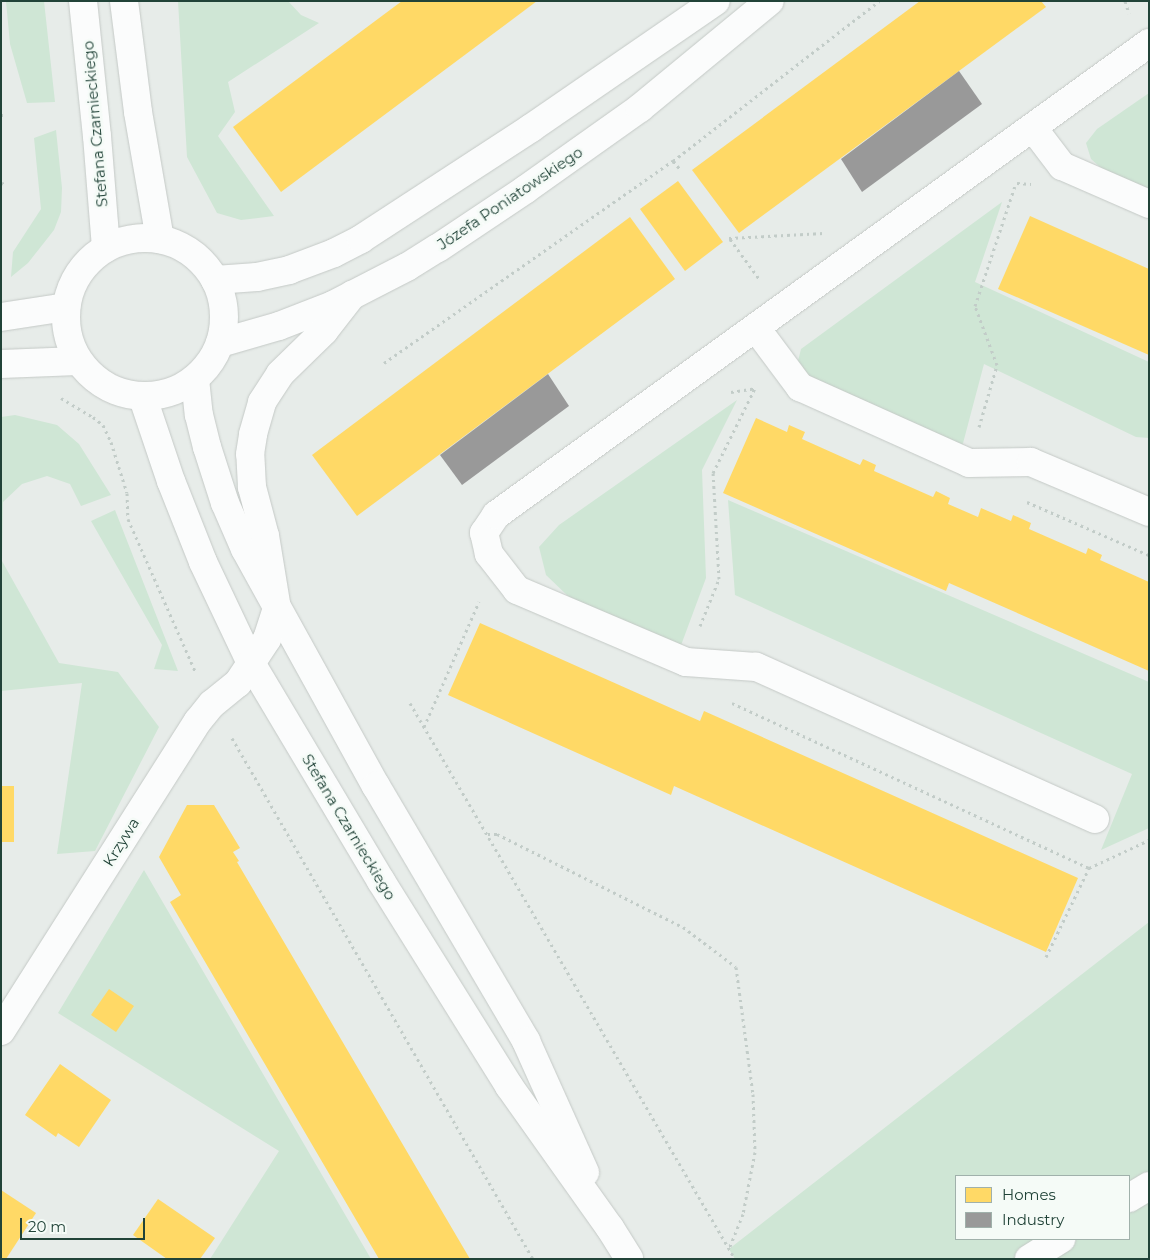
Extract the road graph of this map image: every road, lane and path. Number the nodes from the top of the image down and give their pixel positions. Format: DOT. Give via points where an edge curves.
graph roads {
  1 [pos="83,1"];
  2 [pos="124,1"];
  3 [pos="770,1"];
  4 [pos="879,1"];
  5 [pos="711,3"];
  6 [pos="730,32"];
  7 [pos="1149,43"];
  8 [pos="1033,128"];
  9 [pos="673,161"];
  10 [pos="680,169"];
  11 [pos="1,183"];
  12 [pos="1016,183"];
  13 [pos="7,184"];
  14 [pos="1034,184"];
  15 [pos="1008,188"];
  16 [pos="1149,204"];
  17 [pos="160,239"];
  18 [pos="106,248"];
  19 [pos="215,280"];
  20 [pos="352,295"];
  21 [pos="66,308"];
  22 [pos="1,317"];
  23 [pos="756,328"];
  24 [pos="220,343"];
  25 [pos="777,357"];
  26 [pos="78,361"];
  27 [pos="384,363"];
  28 [pos="1,364"];
  29 [pos="195,380"];
  30 [pos="755,388"];
  31 [pos="764,390"];
  32 [pos="733,391"];
  33 [pos="726,394"];
  34 [pos="58,396"];
  35 [pos="143,398"];
  36 [pos="969,463"];
  37 [pos="1026,502"];
  38 [pos="1149,512"];
  39 [pos="1149,555"];
  40 [pos="500,568"];
  41 [pos="478,604"];
  42 [pos="486,604"];
  43 [pos="277,609"];
  44 [pos="251,662"];
  45 [pos="686,662"];
  46 [pos="410,703"];
  47 [pos="731,703"];
  48 [pos="212,704"];
  49 [pos="424,727"];
  50 [pos="1095,819"];
  51 [pos="487,834"];
  52 [pos="1149,840"];
  53 [pos="1089,868"];
  54 [pos="1046,957"];
  55 [pos="1,1031"];
  56 [pos="1149,1186"];
  57 [pos="1130,1197"];
  58 [pos="610,1228"];
  59 [pos="1059,1240"];
  60 [pos="729,1248"];
  61 [pos="534,1259"];
  62 [pos="629,1259"];
  63 [pos="735,1259"];
  64 [pos="1029,1259"];
  1 -- 18 [label="street, Stefana Czarnieckiego"];
  2 -- 17 [label="street" via="138,112"];
  3 -- 6 [label="street, Józefa Poniatowskiego"];
  4 -- 9 [label="path"];
  5 -- 6 [label="street"];
  5 -- 19 [label="street" via="524,133 361,239 289,270 256,277"];
  6 -- 20 [label="street, Józefa Poniatowskiego" via="640,108 526,189 407,267"];
  7 -- 8 [label="street"];
  8 -- 16 [label="street" via="1062,166"];
  8 -- 23 [label="street"];
  9 -- 10 [label="path"];
  9 -- 27 [label="path"];
  11 -- 13 [label="path"];
  12 -- 14 [label="path"];
  12 -- 15 [label="path"];
  12 -- 36 [label="path" via="975,306 997,365"];
  17 -- 18 [label="street" via="123,240"];
  17 -- 19 [label="street" via="182,247 201,261"];
  18 -- 21 [label="street" via="86,263 72,284"];
  19 -- 24 [label="street" via="223,300 224,322"];
  20 -- 24 [label="street, Józefa Poniatowskiego" via="279,326"];
  20 -- 43 [label="street" via="324,331 280,374 262,402 253,434 250,454 252,487 265,536"];
  21 -- 22 [label="street"];
  21 -- 26 [label="street" via="70,344"];
  23 -- 25 [label="street"];
  23 -- 40 [label="street" via="496,515 484,533 489,554"];
  24 -- 29 [label="street" via="210,363"];
  25 -- 32 [label="path"];
  25 -- 36 [label="street" via="800,387"];
  26 -- 28 [label="street"];
  26 -- 35 [label="street" via="95,380 118,392"];
  29 -- 35 [label="street" via="162,396"];
  29 -- 43 [label="street, Stefana Czarnieckiego" via="199,415 225,503"];
  30 -- 31 [label="path"];
  30 -- 32 [label="path"];
  30 -- 45 [label="path" via="713,473 719,579"];
  32 -- 33 [label="path"];
  34 -- 48 [label="path" via="103,425 127,493 128,519 191,664"];
  35 -- 44 [label="street, Stefana Czarnieckiego" via="203,562"];
  36 -- 38 [label="street" via="1031,462"];
  37 -- 39 [label="path"];
  40 -- 41 [label="path"];
  40 -- 45 [label="street" via="517,590"];
  41 -- 42 [label="path"];
  41 -- 49 [label="path"];
  43 -- 44 [label="street, Krzywa" via="267,639"];
  43 -- 58 [label="street, Stefana Czarnieckiego" via="376,786 526,1041"];
  44 -- 48 [label="street, Krzywa" via="238,683"];
  44 -- 58 [label="street, Stefana Czarnieckiego" via="380,881 509,1086"];
  45 -- 50 [label="street" via="756,667"];
  46 -- 49 [label="path"];
  47 -- 53 [label="path"];
  48 -- 55 [label="street, Krzywa" via="198,720"];
  48 -- 61 [label="path"];
  49 -- 51 [label="path"];
  51 -- 60 [label="path"];
  51 -- 60 [label="path" via="496,834 683,927 736,967 753,1094 755,1152 743,1214"];
  52 -- 53 [label="path"];
  53 -- 54 [label="path"];
  56 -- 57 [label="street"];
  58 -- 62 [label="street, Stefana Czarnieckiego"];
  59 -- 64 [label="street"];
  60 -- 63 [label="path"];
}
